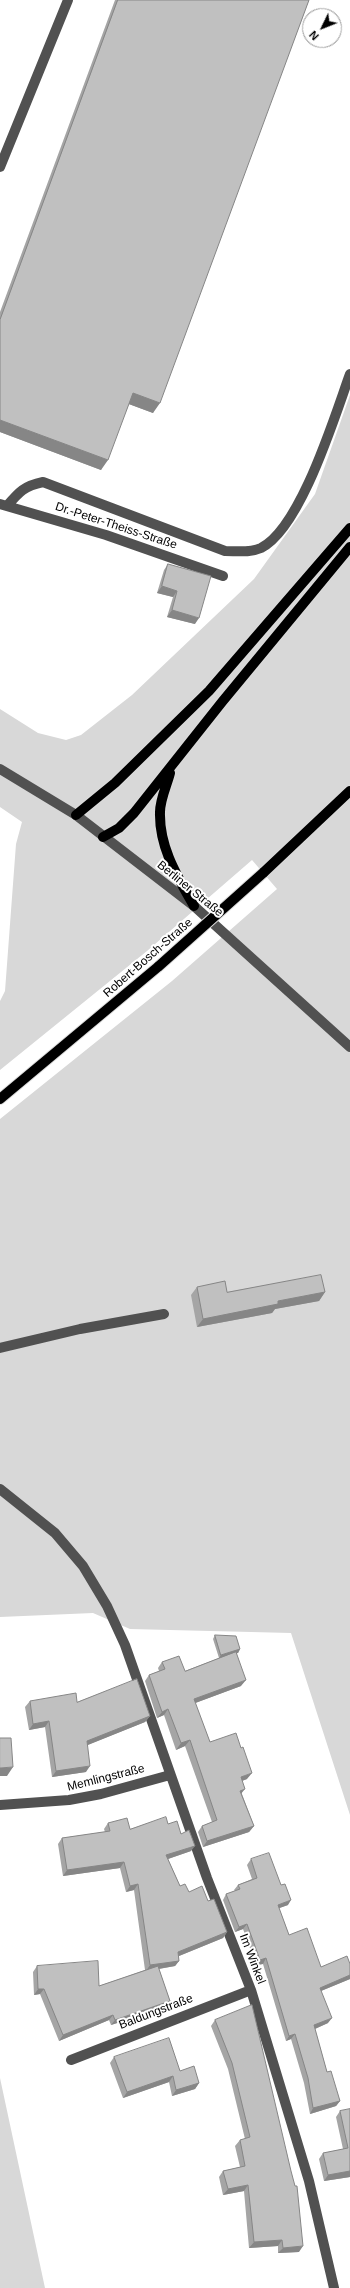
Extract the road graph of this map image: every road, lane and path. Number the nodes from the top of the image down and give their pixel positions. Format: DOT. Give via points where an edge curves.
graph roads {
  1 [pos="68,0"];
  2 [pos="0,167"];
  3 [pos="350,374"];
  4 [pos="4,505"];
  5 [pos="350,528"];
  6 [pos="350,547"];
  7 [pos="223,576"];
  8 [pos="0,769"];
  9 [pos="171,769"];
  10 [pos="350,791"];
  11 [pos="350,797"];
  12 [pos="76,816"];
  13 [pos="309,831"];
  14 [pos="103,837"];
  15 [pos="194,906"];
  16 [pos="350,1047"];
  17 [pos="0,1100"];
  18 [pos="164,1314"];
  19 [pos="0,1348"];
  20 [pos="0,1489"];
  21 [pos="170,1775"];
  22 [pos="0,1805"];
  23 [pos="250,1990"];
  24 [pos="71,2060"];
  25 [pos="334,2288"];
  1 -- 2 [label="street"];
  3 -- 4 [label="street" via="307,488 272,540 261,548 244,552 225,551 43,482 29,485"];
  4 -- 7 [label="street, Dr.-Peter-Theiss-Straße" via="106,535"];
  5 -- 12 [label="main road" via="209,691 115,783"];
  6 -- 9 [label="main road" via="222,702"];
  8 -- 12 [label="street, Berliner Straße"];
  9 -- 14 [label="main road" via="119,828"];
  9 -- 15 [label="main road" via="160,810 162,837 170,863"];
  10 -- 13 [label="main road, Robert-Bosch-Straße"];
  11 -- 13 [label="main road, Robert-Bosch-Straße"];
  12 -- 14 [label="street, Berliner Straße"];
  13 -- 17 [label="main road, Robert-Bosch-Straße, bridge" via="160,966"];
  14 -- 15 [label="street, Berliner Straße"];
  15 -- 16 [label="street, Berliner Straße"];
  18 -- 19 [label="street" via="80,1329"];
  20 -- 21 [label="street, Im Winkel" via="55,1533 83,1566 107,1606 125,1645"];
  21 -- 22 [label="street, Memlingstraße" via="69,1800"];
  21 -- 23 [label="street, Im Winkel"];
  23 -- 24 [label="street, Baldungstraße"];
  23 -- 25 [label="street, Im Winkel" via="309,2181"];
}
